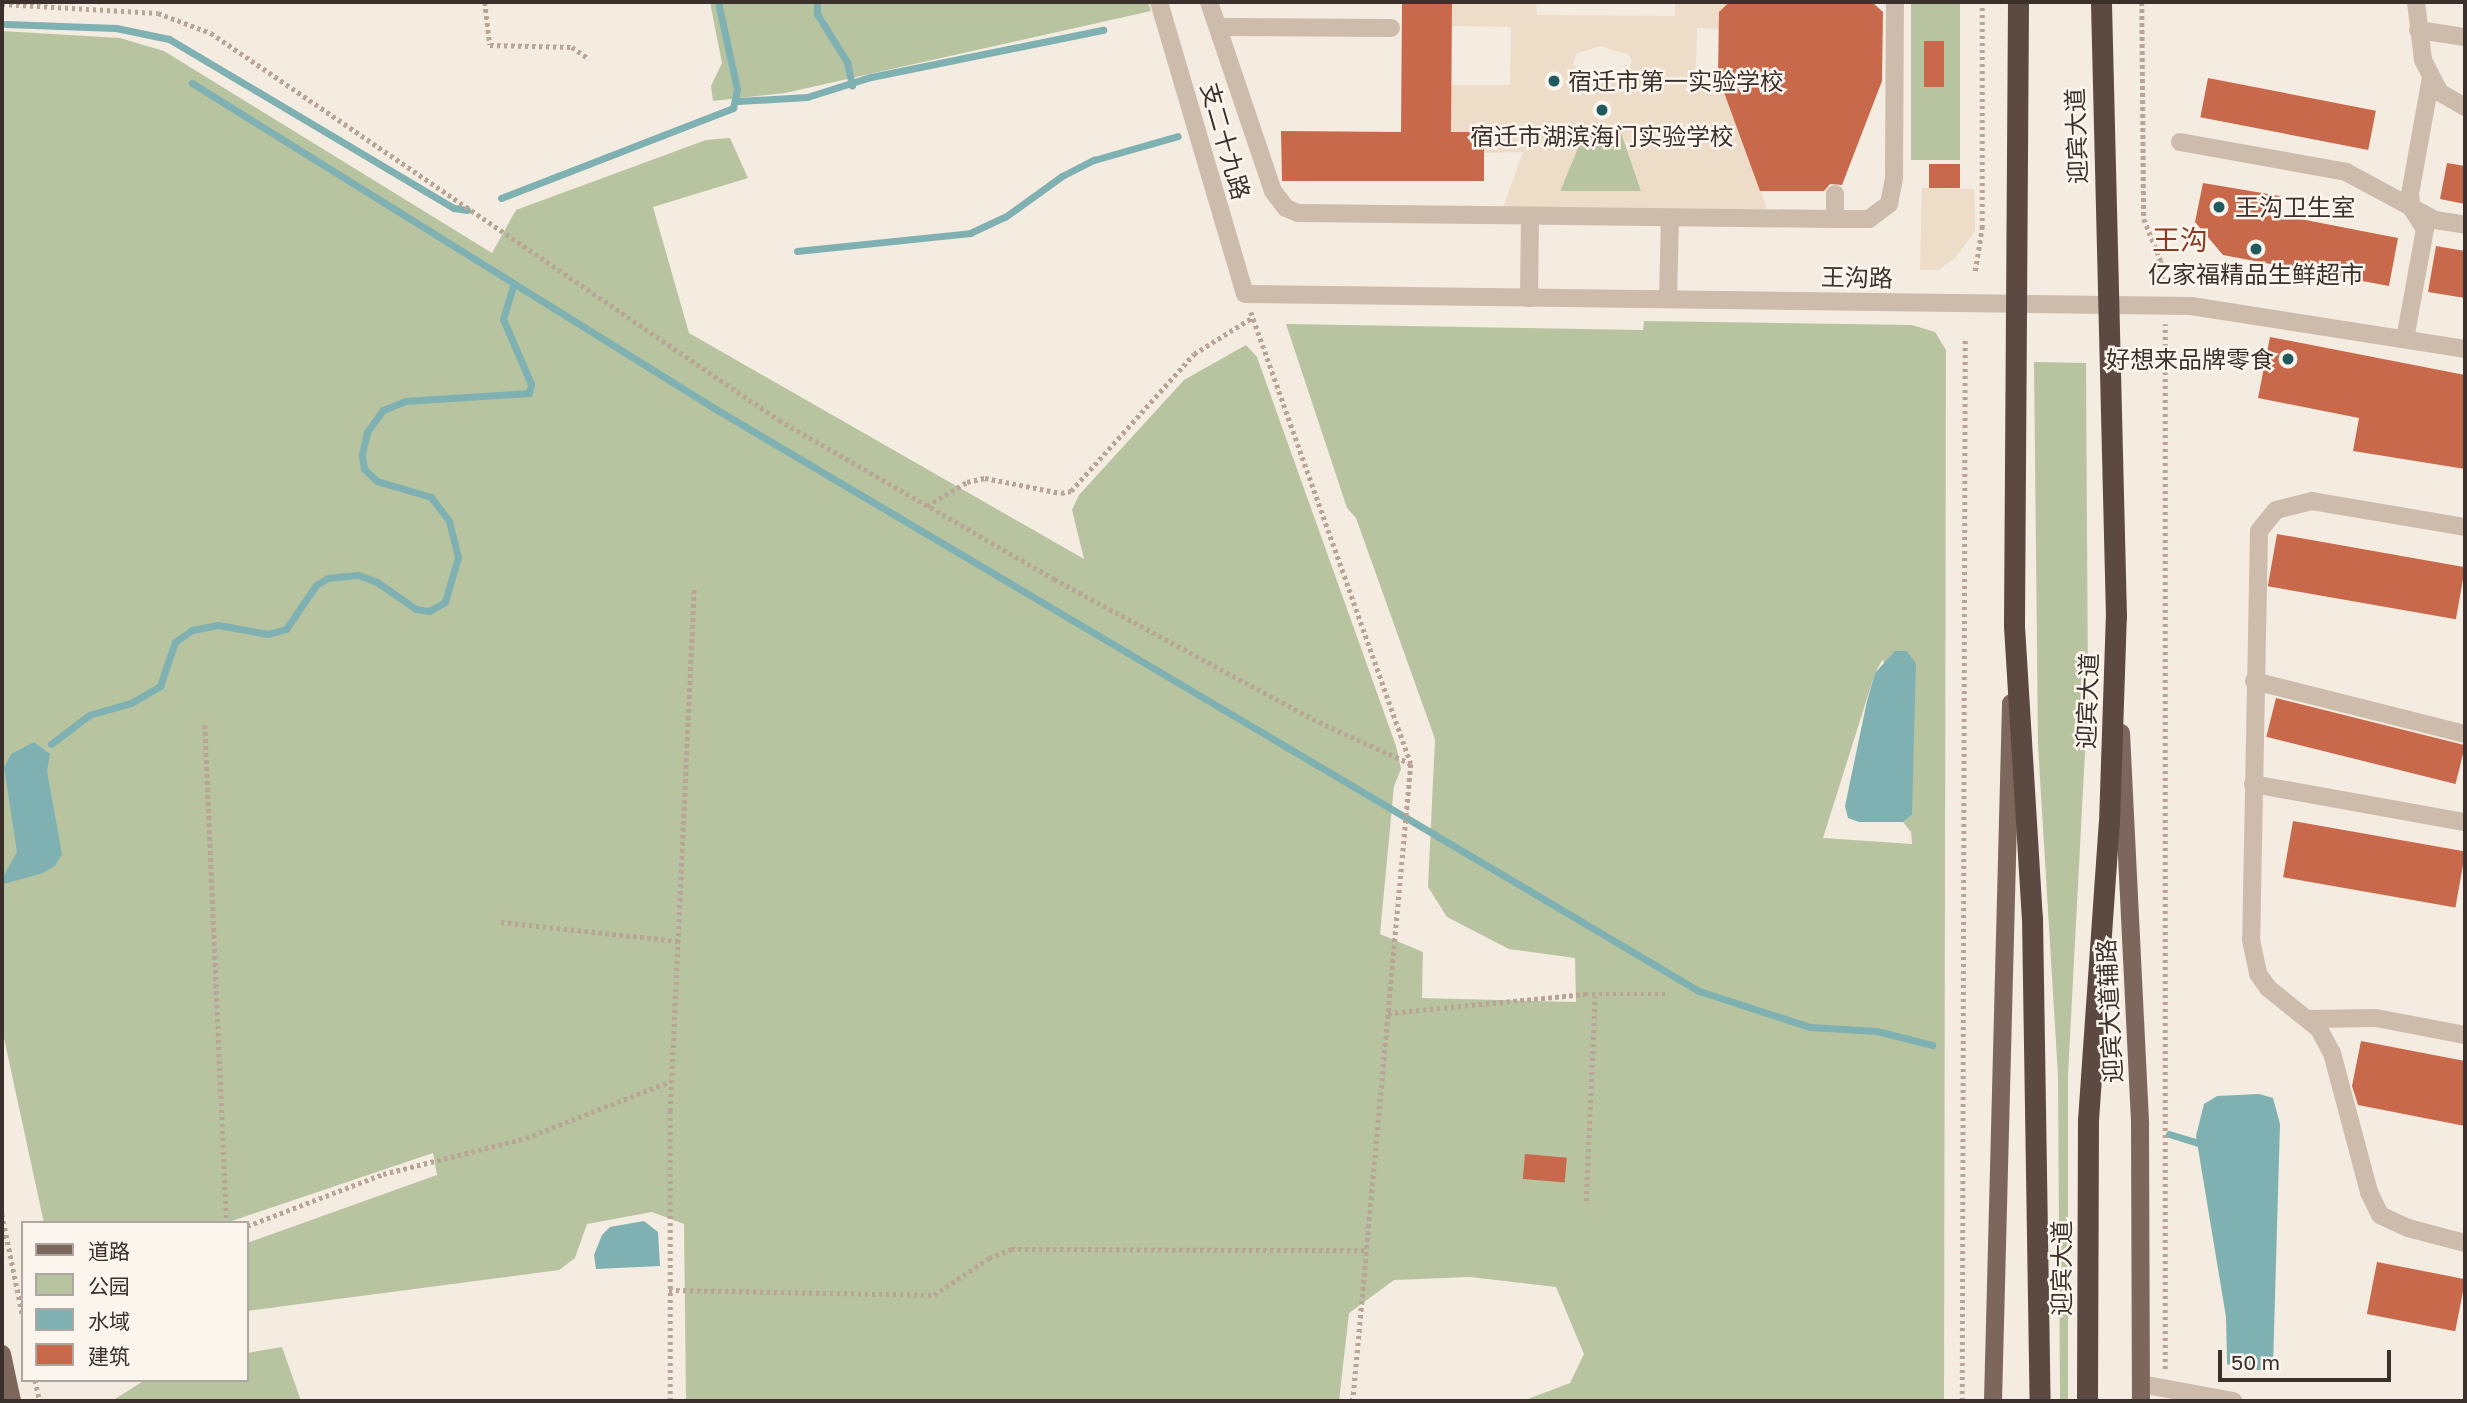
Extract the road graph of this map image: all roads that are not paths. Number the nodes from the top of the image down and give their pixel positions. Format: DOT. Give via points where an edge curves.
graph roads {
  1 [pos="1159,2"];
  2 [pos="1209,2"];
  3 [pos="1895,2"];
  4 [pos="2018,2"];
  5 [pos="2101,2"];
  6 [pos="2416,2"];
  7 [pos="1218,27"];
  8 [pos="1391,28"];
  9 [pos="2418,30"];
  10 [pos="2465,37"];
  11 [pos="2431,77"];
  12 [pos="2465,107"];
  13 [pos="2180,142"];
  14 [pos="1835,194"];
  15 [pos="2412,209"];
  16 [pos="1530,217"];
  17 [pos="1670,218"];
  18 [pos="1835,219"];
  19 [pos="2465,225"];
  20 [pos="1245,294"];
  21 [pos="1529,298"];
  22 [pos="1668,299"];
  23 [pos="2015,303"];
  24 [pos="2108,304"];
  25 [pos="2405,339"];
  26 [pos="2465,349"];
  27 [pos="2465,527"];
  28 [pos="2116,617"];
  29 [pos="2014,626"];
  30 [pos="2254,681"];
  31 [pos="2465,734"];
  32 [pos="2253,784"];
  33 [pos="2465,822"];
  34 [pos="2308,1019"];
  35 [pos="2465,1035"];
  36 [pos="2465,1243"];
  37 [pos="2,1354"];
  38 [pos="5,1379"];
  39 [pos="2141,1393"];
  40 [pos="12,1401"];
  41 [pos="1993,1401"];
  42 [pos="2040,1401"];
  43 [pos="2087,1401"];
  44 [pos="2233,1401"];
  1 -- 20 [label="street, 支二十九路"];
  2 -- 7 [label="street"];
  3 -- 18 [label="street" via="1894,180 1889,204 1869,219"];
  4 -- 23 [label="highway, 迎宾大道"];
  5 -- 24 [label="highway, 迎宾大道"];
  6 -- 9 [label="street"];
  7 -- 8 [label="street"];
  7 -- 16 [label="street" via="1273,191 1286,208 1314,215"];
  9 -- 10 [label="street"];
  9 -- 11 [label="street"];
  11 -- 12 [label="street" via="2439,92"];
  11 -- 15 [label="street" via="2410,194"];
  13 -- 15 [label="street" via="2346,172 2377,185"];
  14 -- 18 [label="street"];
  15 -- 19 [label="street" via="2435,220"];
  15 -- 25 [label="street" via="2425,229"];
  16 -- 17 [label="street"];
  16 -- 21 [label="street"];
  17 -- 18 [label="street"];
  17 -- 22 [label="street"];
  20 -- 21 [label="street, 王沟路"];
  21 -- 22 [label="street, 王沟路"];
  22 -- 23 [label="street, 王沟路"];
  23 -- 24 [label="street, 王沟路"];
  23 -- 29 [label="highway, 迎宾大道"];
  24 -- 25 [label="street, 王沟路" via="2223,308"];
  24 -- 28 [label="highway, 迎宾大道"];
  25 -- 26 [label="street, 王沟路"];
  27 -- 30 [label="street" via="2312,501 2276,510 2259,531 2256,546"];
  28 -- 39 [label="main road, 迎宾大道辅路" via="2140,1125"];
  28 -- 43 [label="highway, 迎宾大道" via="2109,823 2088,1120"];
  29 -- 41 [label="main road" via="2003,899"];
  29 -- 42 [label="highway, 迎宾大道" via="2032,917"];
  30 -- 31 [label="street"];
  30 -- 32 [label="street"];
  32 -- 33 [label="street"];
  32 -- 34 [label="street" via="2252,956 2268,988"];
  34 -- 35 [label="street" via="2376,1018"];
  34 -- 36 [label="street" via="2332,1053 2369,1192 2380,1215 2407,1228"];
  37 -- 38 [label="main road"];
  38 -- 40 [label="main road"];
  39 -- 44 [label="street" via="2165,1389"];
}
